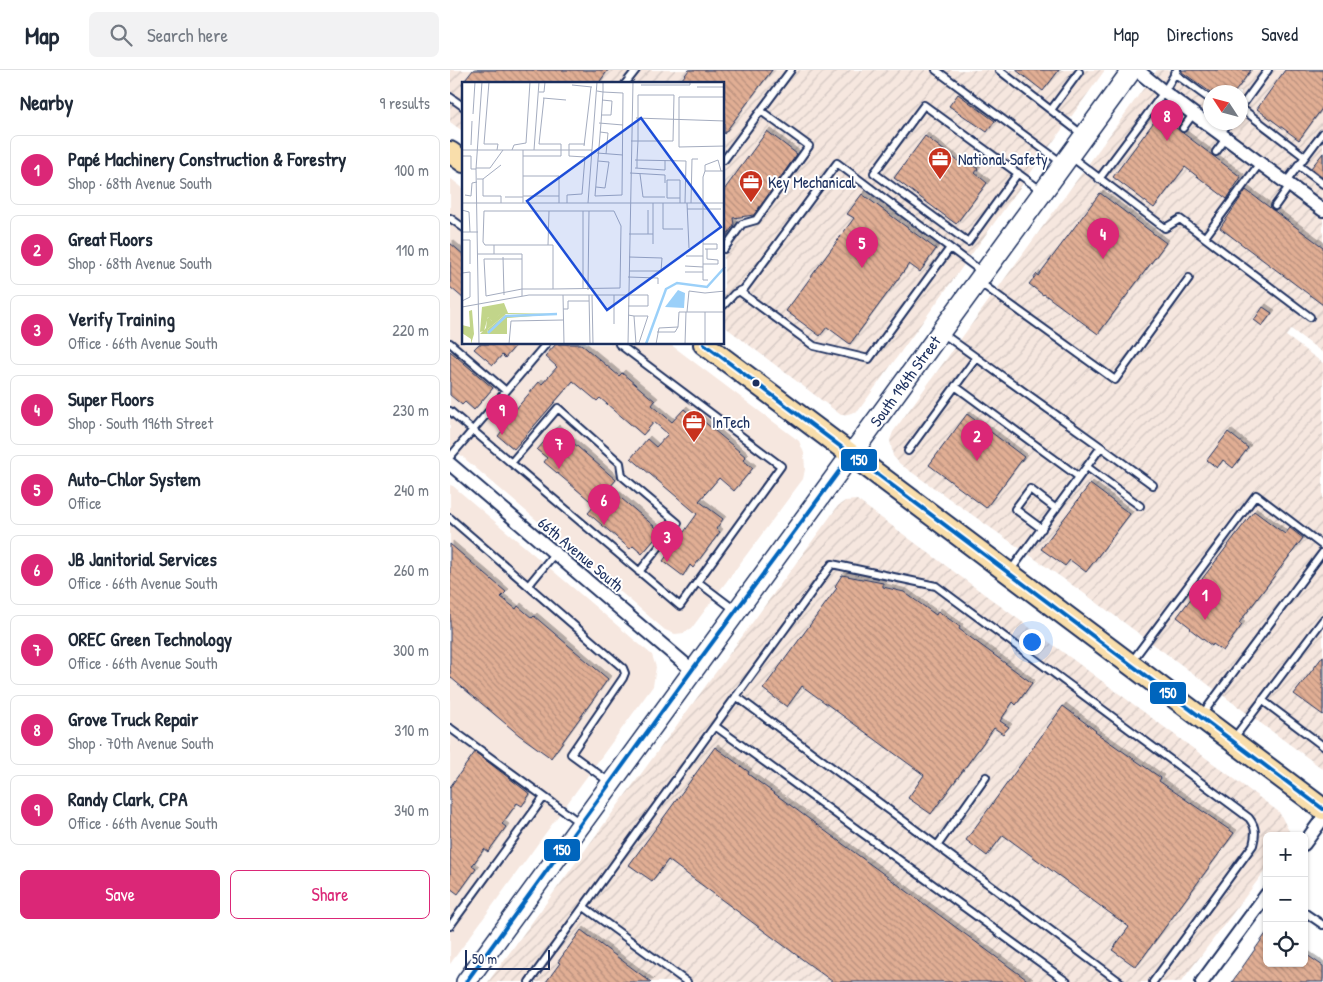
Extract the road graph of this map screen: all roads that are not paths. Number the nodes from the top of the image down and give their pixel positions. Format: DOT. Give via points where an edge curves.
graph roads {
  1 [pos="636,70"];
  2 [pos="791,70"];
  3 [pos="936,70"];
  4 [pos="999,70"];
  5 [pos="1132,70"];
  6 [pos="1137,70"];
  7 [pos="1268,70"];
  8 [pos="1079,72"];
  9 [pos="1176,72"];
  10 [pos="627,82"];
  11 [pos="1164,92"];
  12 [pos="1203,94"];
  13 [pos="450,97"];
  14 [pos="1248,97"];
  15 [pos="462,106"];
  16 [pos="1051,110"];
  17 [pos="760,111"];
  18 [pos="1194,113"];
  19 [pos="1248,114"];
  20 [pos="1183,128"];
  21 [pos="1225,131"];
  22 [pos="1323,132"];
  23 [pos="1084,136"];
  24 [pos="450,152"];
  25 [pos="1216,152"];
  26 [pos="1305,157"];
  27 [pos="725,159"];
  28 [pos="1066,160"];
  29 [pos="462,161"];
  30 [pos="1260,163"];
  31 [pos="1298,165"];
  32 [pos="1018,173"];
  33 [pos="1099,178"];
  34 [pos="1288,184"];
  35 [pos="1323,184"];
  36 [pos="1043,192"];
  37 [pos="1275,206"];
  38 [pos="1323,210"];
  39 [pos="450,218"];
  40 [pos="462,227"];
  41 [pos="1205,237"];
  42 [pos="725,248"];
  43 [pos="950,248"];
  44 [pos="981,277"];
  45 [pos="1189,278"];
  46 [pos="739,291"];
  47 [pos="725,303"];
  48 [pos="1310,316"];
  49 [pos="940,333"];
  50 [pos="450,343"];
  51 [pos="545,345"];
  52 [pos="620,345"];
  53 [pos="705,345"];
  54 [pos="976,358"];
  55 [pos="955,386"];
  56 [pos="506,392"];
  57 [pos="450,411"];
  58 [pos="472,431"];
  59 [pos="1102,447"];
  60 [pos="908,451"];
  61 [pos="851,455"];
  62 [pos="450,457"];
  63 [pos="511,463"];
  64 [pos="450,464"];
  65 [pos="1087,467"];
  66 [pos="1079,477"];
  67 [pos="1153,485"];
  68 [pos="1140,506"];
  69 [pos="1056,509"];
  70 [pos="450,518"];
  71 [pos="1042,528"];
  72 [pos="1323,546"];
  73 [pos="1323,552"];
  74 [pos="555,553"];
  75 [pos="640,572"];
  76 [pos="1009,574"];
  77 [pos="698,582"];
  78 [pos="528,586"];
  79 [pos="736,610"];
  80 [pos="1323,620"];
  81 [pos="1129,664"];
  82 [pos="692,670"];
  83 [pos="736,696"];
  84 [pos="1262,700"];
  85 [pos="1200,717"];
  86 [pos="715,726"];
  87 [pos="450,728"];
  88 [pos="1232,741"];
  89 [pos="1323,746"];
  90 [pos="986,777"];
  91 [pos="610,782"];
  92 [pos="544,797"];
  93 [pos="1323,809"];
  94 [pos="1323,818"];
  95 [pos="580,823"];
  96 [pos="1308,839"];
  97 [pos="937,846"];
  98 [pos="1263,899"];
  99 [pos="584,907"];
  100 [pos="1308,915"];
  101 [pos="1323,925"];
  102 [pos="450,926"];
  103 [pos="466,982"];
  104 [pos="529,982"];
  105 [pos="687,982"];
  106 [pos="1067,982"];
  107 [pos="1120,982"];
  108 [pos="1153,982"];
  109 [pos="1202,982"];
  1 -- 10 [label="lane"];
  2 -- 17 [label="lane"];
  3 -- 28 [label="lane"];
  4 -- 16 [label="lane"];
  5 -- 23 [label="main road, South 196th Street"];
  6 -- 11 [label="street"];
  7 -- 14 [label="lane"];
  8 -- 16 [label="lane"];
  9 -- 11 [label="lane"];
  9 -- 12 [label="lane"];
  11 -- 18 [label="street"];
  11 -- 33 [label="lane"];
  13 -- 15 [label="lane"];
  16 -- 23 [label="lane"];
  17 -- 27 [label="lane"];
  17 -- 42 [label="lane" via="809,146 756,220 742,224"];
  18 -- 20 [label="lane"];
  18 -- 21 [label="street"];
  19 -- 26 [label="lane"];
  21 -- 25 [label="lane"];
  21 -- 30 [label="street"];
  22 -- 26 [label="lane"];
  23 -- 28 [label="main road, South 196th Street"];
  24 -- 29 [label="main road"];
  26 -- 31 [label="lane"];
  28 -- 33 [label="lane"];
  28 -- 36 [label="main road, South 196th Street"];
  30 -- 34 [label="street"];
  30 -- 41 [label="lane"];
  31 -- 34 [label="lane"];
  31 -- 35 [label="lane"];
  32 -- 32 [label="lane" via="924,104 874,173 968,242"];
  32 -- 36 [label="lane"];
  33 -- 41 [label="lane" via="1165,228 1180,219"];
  34 -- 37 [label="lane"];
  34 -- 38 [label="street"];
  36 -- 44 [label="main road, South 196th Street"];
  39 -- 40 [label="lane"];
  41 -- 48 [label="lane"];
  43 -- 44 [label="lane"];
  43 -- 46 [label="lane" via="869,360 814,346"];
  43 -- 46 [label="lane" via="837,163 744,289"];
  44 -- 45 [label="lane" via="1115,380"];
  44 -- 49 [label="main road, South 196th Street"];
  46 -- 47 [label="lane"];
  49 -- 54 [label="lane"];
  49 -- 61 [label="main road, South 196th Street"];
  50 -- 56 [label="lane"];
  51 -- 56 [label="lane"];
  52 -- 77 [label="lane" via="781,466"];
  53 -- 61 [label="main road"];
  54 -- 55 [label="lane"];
  54 -- 59 [label="lane"];
  55 -- 60 [label="lane"];
  55 -- 66 [label="lane"];
  56 -- 58 [label="lane"];
  57 -- 58 [label="lane"];
  58 -- 62 [label="lane"];
  58 -- 63 [label="lane"];
  59 -- 65 [label="lane"];
  59 -- 67 [label="lane"];
  61 -- 76 [label="main road"];
  61 -- 79 [label="main road, South 196th Street"];
  63 -- 75 [label="lane"];
  63 -- 75 [label="lane" via="558,408 620,463 622,476 678,523"];
  64 -- 74 [label="street, 66th Avenue South"];
  65 -- 66 [label="lane"];
  65 -- 68 [label="lane"];
  66 -- 69 [label="lane"];
  69 -- 71 [label="lane"];
  69 -- 71 [label="lane" via="1030,489 1015,509"];
  70 -- 78 [label="lane"];
  71 -- 76 [label="lane"];
  72 -- 81 [label="lane" via="1256,495"];
  73 -- 85 [label="lane"];
  74 -- 78 [label="lane"];
  74 -- 82 [label="street, 66th Avenue South"];
  75 -- 77 [label="lane" via="680,606"];
  76 -- 81 [label="main road"];
  77 -- 79 [label="lane"];
  78 -- 91 [label="lane" via="623,668 623,678 571,754"];
  79 -- 82 [label="main road, South 196th Street"];
  80 -- 84 [label="lane"];
  81 -- 85 [label="main road"];
  82 -- 91 [label="main road, South 196th Street"];
  83 -- 86 [label="lane"];
  83 -- 97 [label="lane"];
  83 -- 108 [label="lane" via="832,564 936,586 1249,818 1254,825 1256,836 1253,845"];
  84 -- 88 [label="lane"];
  84 -- 89 [label="lane"];
  85 -- 88 [label="main road"];
  86 -- 99 [label="lane"];
  86 -- 106 [label="lane"];
  87 -- 92 [label="lane"];
  88 -- 93 [label="main road"];
  90 -- 97 [label="lane"];
  91 -- 95 [label="main road, South 196th Street"];
  92 -- 95 [label="lane"];
  92 -- 102 [label="lane"];
  94 -- 96 [label="street"];
  95 -- 103 [label="main road, South 196th Street"];
  97 -- 107 [label="lane"];
  98 -- 109 [label="street"];
  99 -- 104 [label="lane"];
  99 -- 105 [label="lane"];
  100 -- 101 [label="lane"];
}
